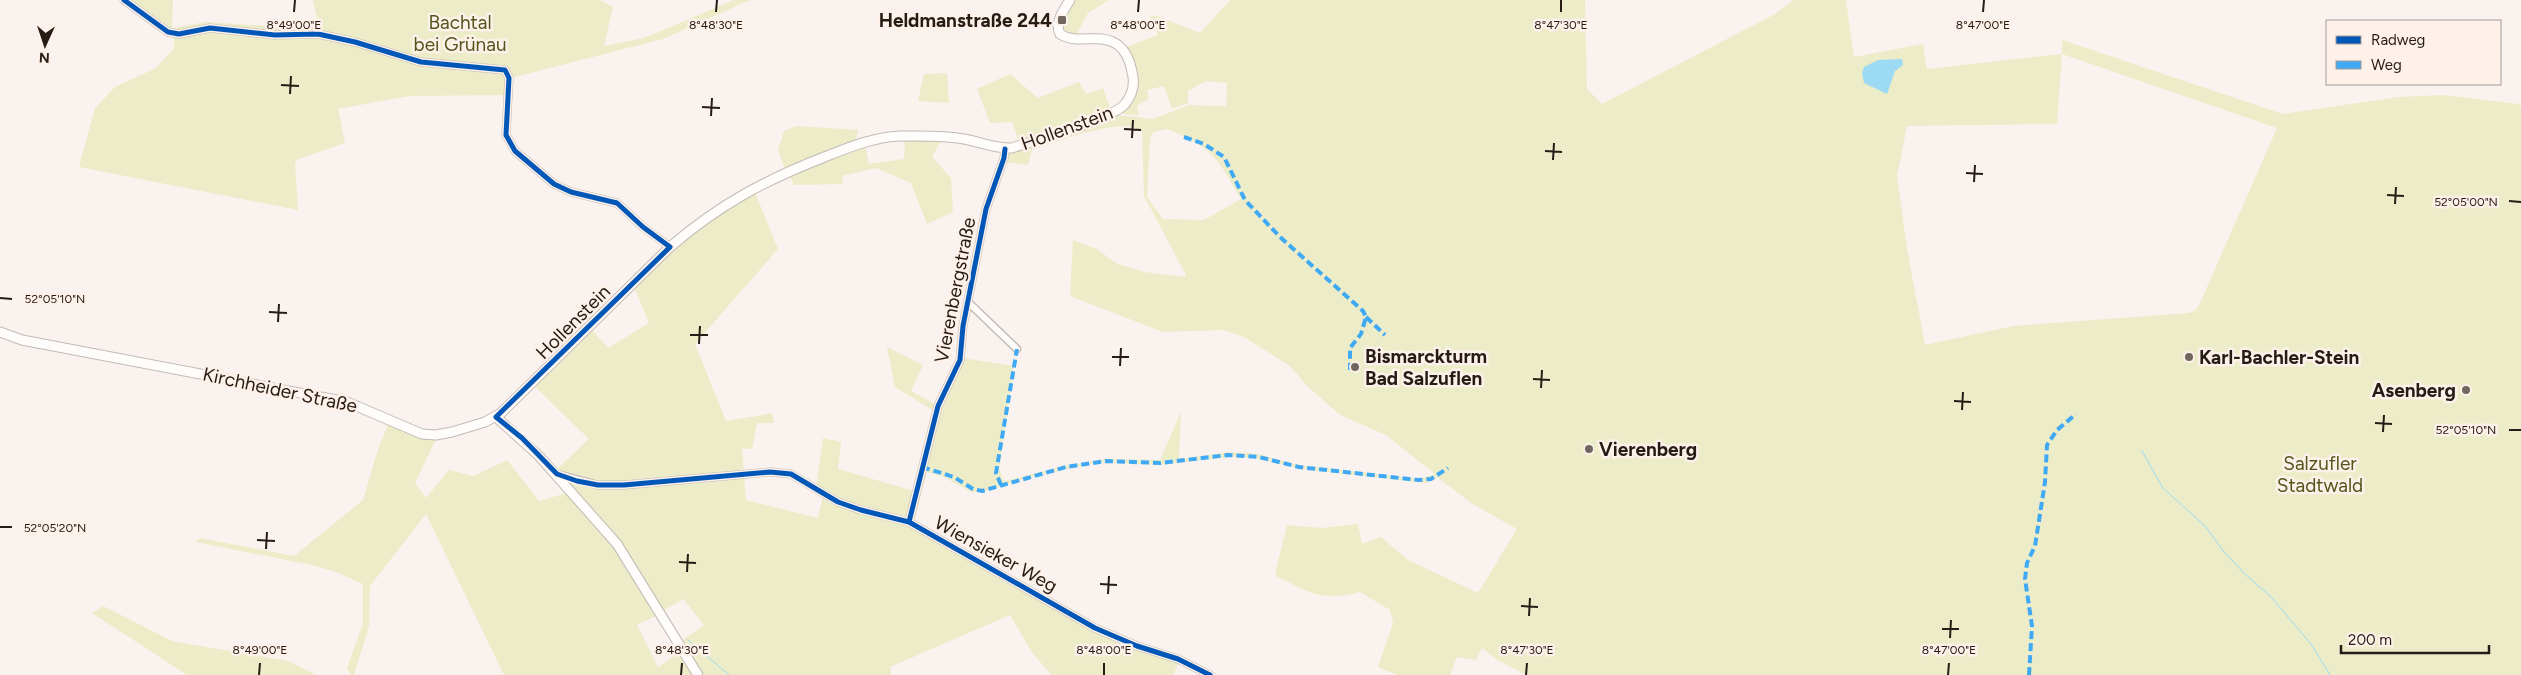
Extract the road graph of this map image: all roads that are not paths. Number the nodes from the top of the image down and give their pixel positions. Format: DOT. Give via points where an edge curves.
graph roads {
  1 [pos="124,0"];
  2 [pos="1070,0"];
  3 [pos="1005,149"];
  4 [pos="670,247"];
  5 [pos="968,302"];
  6 [pos="0,332"];
  7 [pos="1017,349"];
  8 [pos="496,417"];
  9 [pos="557,474"];
  10 [pos="909,522"];
  11 [pos="698,675"];
  12 [pos="1210,675"];
  1 -- 4 [label="street" via="168,32 179,34 210,28 275,36 318,34 421,62 505,70 509,78 506,135 514,151 554,184 571,192 617,203"];
  2 -- 3 [label="main road, Hollenstein" via="1060,19 1060,34 1067,39 1100,38 1114,42 1126,55 1134,78 1131,96 1125,105 1110,115"];
  3 -- 4 [label="main road, Hollenstein" via="946,138 899,136 871,141 754,187 692,228"];
  3 -- 5 [label="street, Vierenbergstraße" via="986,209"];
  4 -- 8 [label="main road, Hollenstein"];
  5 -- 7 [label="street"];
  5 -- 10 [label="street, Vierenbergstraße" via="960,360 938,406"];
  6 -- 8 [label="main road, Kirchheider Straße" via="22,340 347,402 422,434 452,432"];
  8 -- 9 [label="main road"];
  9 -- 10 [label="street, Wiensieker Weg" via="598,485 624,485 779,472 791,474 838,502"];
  9 -- 11 [label="main road" via="617,544"];
  10 -- 12 [label="street, Wiensieker Weg" via="1095,628 1178,659"];
}
